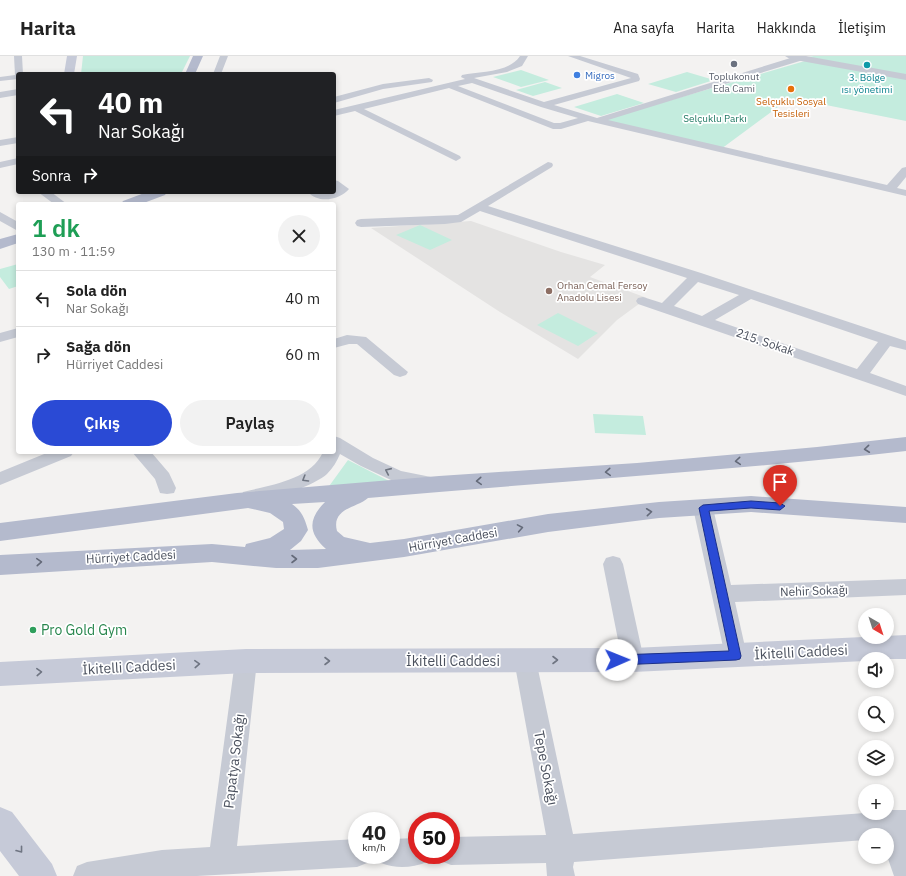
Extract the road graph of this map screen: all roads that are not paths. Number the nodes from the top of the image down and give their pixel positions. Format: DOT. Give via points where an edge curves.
graph roads {
  1 [pos="18,56"];
  2 [pos="72,56"];
  3 [pos="198,56"];
  4 [pos="206,56"];
  5 [pos="224,56"];
  6 [pos="524,56"];
  7 [pos="572,56"];
  8 [pos="790,56"];
  9 [pos="800,58"];
  10 [pos="19,72"];
  11 [pos="69,72"];
  12 [pos="191,72"];
  13 [pos="200,72"];
  14 [pos="218,72"];
  15 [pos="16,76"];
  16 [pos="906,77"];
  17 [pos="0,79"];
  18 [pos="451,86"];
  19 [pos="16,92"];
  20 [pos="0,95"];
  21 [pos="336,99"];
  22 [pos="544,105"];
  23 [pos="356,108"];
  24 [pos="336,113"];
  25 [pos="588,118"];
  26 [pos="599,121"];
  27 [pos="16,140"];
  28 [pos="0,143"];
  29 [pos="456,158"];
  30 [pos="16,162"];
  31 [pos="3,165"];
  32 [pos="548,165"];
  33 [pos="906,170"];
  34 [pos="16,172"];
  35 [pos="336,184"];
  36 [pos="890,189"];
  37 [pos="906,193"];
  38 [pos="47,194"];
  39 [pos="141,194"];
  40 [pos="155,194"];
  41 [pos="317,194"];
  42 [pos="336,194"];
  43 [pos="336,194"];
  44 [pos="58,202"];
  45 [pos="119,202"];
  46 [pos="133,202"];
  47 [pos="479,208"];
  48 [pos="0,216"];
  49 [pos="361,223"];
  50 [pos="16,226"];
  51 [pos="16,239"];
  52 [pos="0,244"];
  53 [pos="16,246"];
  54 [pos="0,252"];
  55 [pos="696,276"];
  56 [pos="750,294"];
  57 [pos="643,301"];
  58 [pos="665,308"];
  59 [pos="704,321"];
  60 [pos="16,333"];
  61 [pos="0,338"];
  62 [pos="887,340"];
  63 [pos="336,343"];
  64 [pos="906,346"];
  65 [pos="400,372"];
  66 [pos="861,375"];
  67 [pos="906,391"];
  68 [pos="336,443"];
  69 [pos="906,444"];
  70 [pos="60,454"];
  71 [pos="143,454"];
  72 [pos="332,454"];
  73 [pos="0,479"];
  74 [pos="439,484"];
  75 [pos="166,488"];
  76 [pos="378,489"];
  77 [pos="237,501"];
  78 [pos="703,508"];
  79 [pos="906,514"];
  80 [pos="116,518"];
  81 [pos="0,520"];
  82 [pos="0,532"];
  83 [pos="212,553"];
  84 [pos="372,553"];
  85 [pos="614,564"];
  86 [pos="0,565"];
  87 [pos="906,587"];
  88 [pos="722,594"];
  89 [pos="906,647"];
  90 [pos="736,656"];
  91 [pos="525,660"];
  92 [pos="632,660"];
  93 [pos="246,661"];
  94 [pos="0,674"];
  95 [pos="0,824"];
  96 [pos="898,824"];
  97 [pos="562,849"];
  98 [pos="460,851"];
  99 [pos="348,853"];
  100 [pos="222,860"];
  101 [pos="906,870"];
  102 [pos="40,876"];
  103 [pos="87,876"];
  104 [pos="561,876"];
  1 -- 10 [label="street"];
  2 -- 11 [label="main road"];
  3 -- 12 [label="main road"];
  4 -- 13 [label="main road"];
  5 -- 14 [label="street"];
  6 -- 21 [label="street" via="519,64 504,70 384,87"];
  7 -- 22 [label="street" via="635,76 636,79"];
  8 -- 9 [label="street"];
  9 -- 16 [label="street"];
  9 -- 26 [label="street"];
  15 -- 17 [label="street"];
  18 -- 22 [label="street" via="473,80"];
  18 -- 23 [label="street"];
  18 -- 25 [label="street" via="552,126"];
  19 -- 20 [label="street"];
  22 -- 25 [label="street"];
  23 -- 24 [label="street"];
  23 -- 29 [label="street"];
  25 -- 26 [label="street"];
  26 -- 36 [label="street"];
  27 -- 28 [label="street"];
  30 -- 31 [label="street"];
  31 -- 34 [label="street"];
  32 -- 47 [label="street"];
  33 -- 36 [label="street"];
  35 -- 43 [label="street" via="343,189"];
  36 -- 37 [label="street"];
  38 -- 44 [label="street"];
  39 -- 45 [label="main road"];
  40 -- 46 [label="main road"];
  41 -- 42 [label="street" via="327,197"];
  47 -- 49 [label="street" via="461,218"];
  47 -- 55 [label="street"];
  48 -- 50 [label="street"];
  51 -- 52 [label="main road"];
  53 -- 54 [label="main road"];
  55 -- 56 [label="street"];
  55 -- 58 [label="street"];
  56 -- 59 [label="street"];
  56 -- 62 [label="street"];
  57 -- 58 [label="street, 215. Sokak"];
  58 -- 59 [label="street, 215. Sokak"];
  59 -- 66 [label="street, 215. Sokak"];
  60 -- 61 [label="street"];
  62 -- 64 [label="street"];
  62 -- 66 [label="street"];
  63 -- 65 [label="street" via="347,339 362,340"];
  66 -- 67 [label="street, 215. Sokak"];
  74 -- 68 [label="street, one-way" via="398,476 367,462"];
  69 -- 74 [label="main road, one-way" via="637,470"];
  70 -- 73 [label="street"];
  71 -- 75 [label="street" via="163,477"];
  72 -- 77 [label="street, one-way" via="322,468 302,482"];
  74 -- 76 [label="main road"];
  76 -- 77 [label="main road"];
  76 -- 84 [label="main road" via="352,496 337,505 329,511 323,523 326,535 337,544"];
  77 -- 80 [label="main road"];
  77 -- 83 [label="main road" via="268,503 277,507 293,519 296,530 283,544 261,550"];
  78 -- 79 [label="main road, Hürriyet Caddesi" via="751,504"];
  84 -- 78 [label="main road, Hürriyet Caddesi, one-way" via="548,523 659,510"];
  78 -- 88 [label="street"];
  80 -- 81 [label="main road" via="84,512"];
  80 -- 82 [label="main road"];
  83 -- 84 [label="main road, Hürriyet Caddesi, one-way" via="318,559"];
  86 -- 83 [label="main road, Hürriyet Caddesi, one-way"];
  85 -- 92 [label="street"];
  87 -- 88 [label="street, Nehir Sokağı"];
  88 -- 90 [label="street"];
  89 -- 90 [label="main road, İkitelli Caddesi"];
  90 -- 92 [label="main road, İkitelli Caddesi"];
  91 -- 92 [label="main road, İkitelli Caddesi, one-way"];
  93 -- 91 [label="main road, İkitelli Caddesi, one-way"];
  91 -- 97 [label="street, Tepe Sokağı"];
  94 -- 93 [label="main road, İkitelli Caddesi, one-way"];
  93 -- 100 [label="street, Papatya Sokağı"];
  95 -- 102 [label="main road, one-way"];
  96 -- 97 [label="street"];
  96 -- 101 [label="street"];
  97 -- 98 [label="street"];
  97 -- 104 [label="street, Tepe Sokağı" via="559,867"];
  99 -- 100 [label="street"];
  100 -- 103 [label="street" via="162,864"];
}
